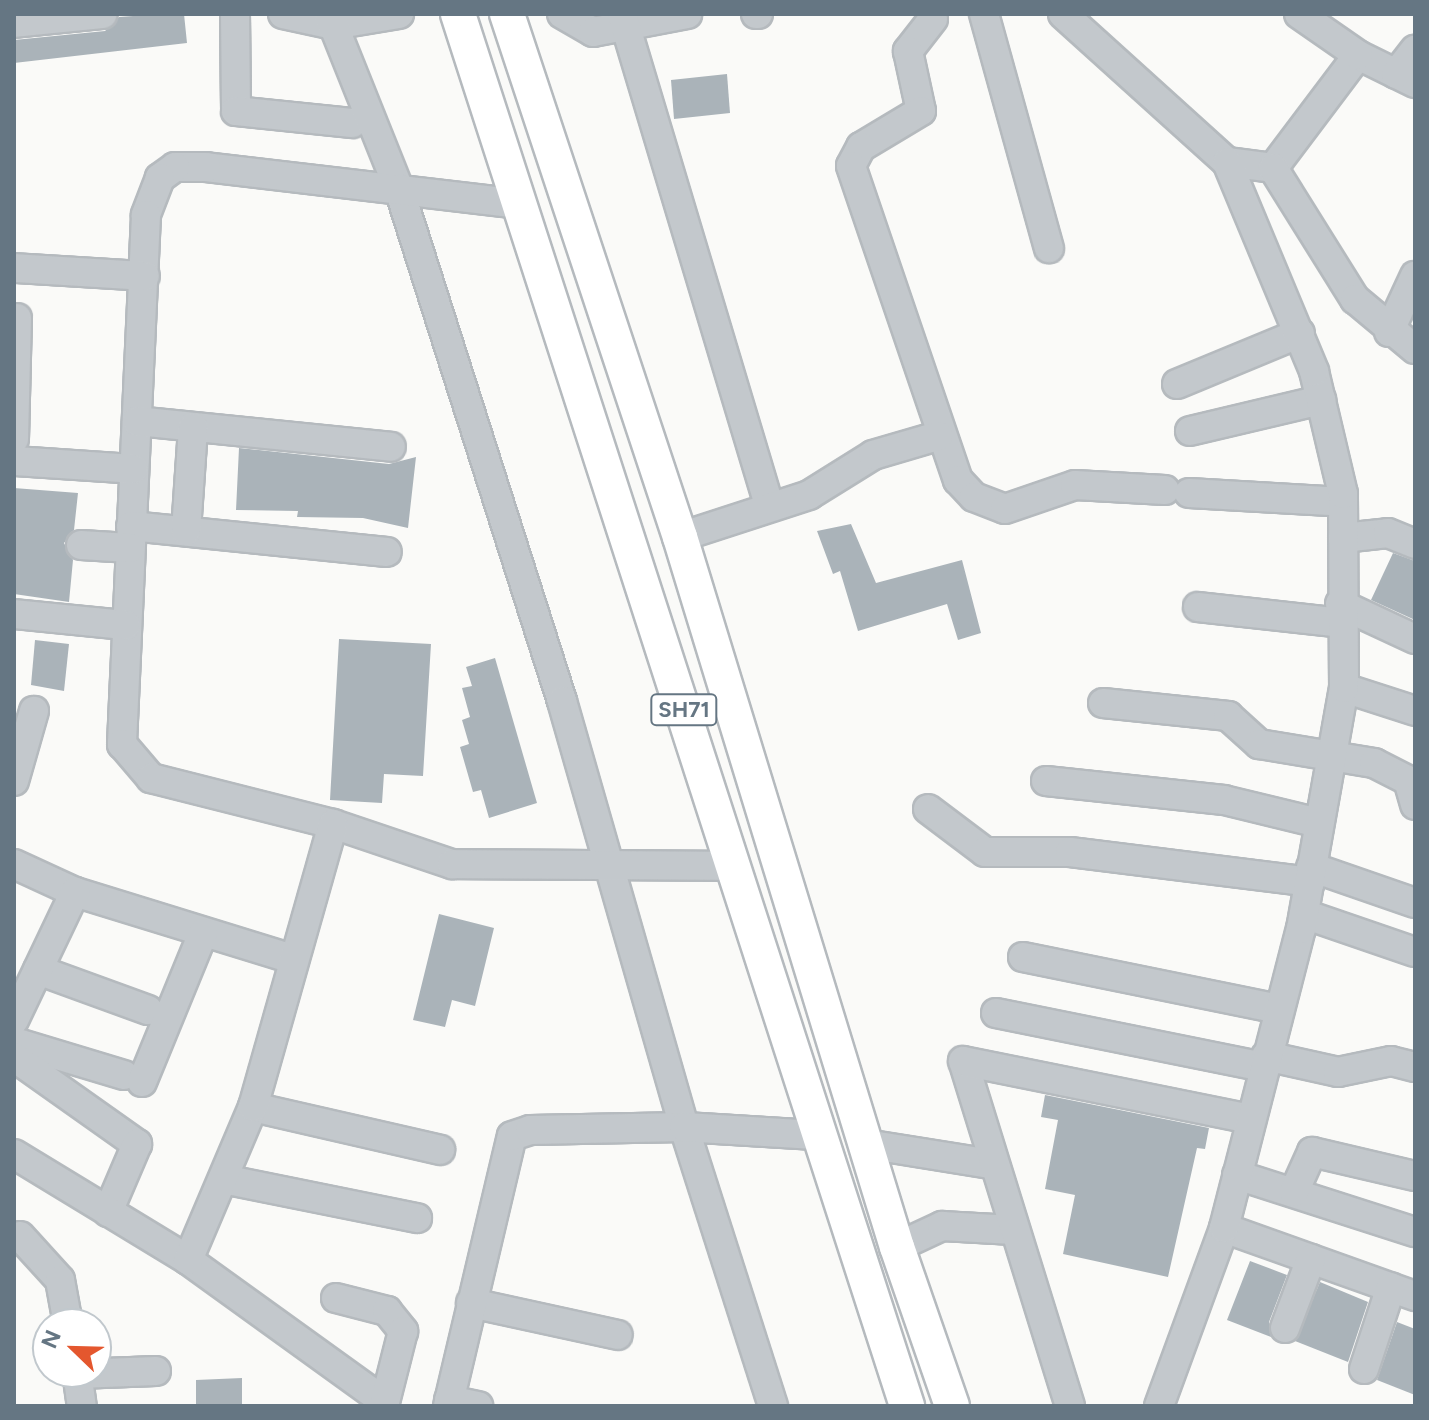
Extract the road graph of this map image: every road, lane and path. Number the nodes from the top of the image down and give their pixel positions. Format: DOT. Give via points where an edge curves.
graph roads {
  1 [pos="103,14"];
  2 [pos="235,14"];
  3 [pos="283,14"];
  4 [pos="399,14"];
  5 [pos="458,14"];
  6 [pos="507,14"];
  7 [pos="562,14"];
  8 [pos="687,14"];
  9 [pos="984,14"];
  10 [pos="1063,14"];
  11 [pos="1299,14"];
  12 [pos="331,19"];
  13 [pos="933,19"];
  14 [pos="624,21"];
  15 [pos="14,23"];
  16 [pos="1415,50"];
  17 [pos="1358,55"];
  18 [pos="1405,78"];
  19 [pos="352,123"];
  20 [pos="1227,162"];
  21 [pos="1273,168"];
  22 [pos="399,189"];
  23 [pos="520,204"];
  24 [pos="1049,248"];
  25 [pos="14,268"];
  26 [pos="145,276"];
  27 [pos="1415,276"];
  28 [pos="17,318"];
  29 [pos="1389,332"];
  30 [pos="1300,333"];
  31 [pos="1415,349"];
  32 [pos="1177,384"];
  33 [pos="1321,400"];
  34 [pos="137,421"];
  35 [pos="193,427"];
  36 [pos="1190,431"];
  37 [pos="938,436"];
  38 [pos="14,439"];
  39 [pos="391,447"];
  40 [pos="14,461"];
  41 [pos="134,469"];
  42 [pos="1343,502"];
  43 [pos="769,505"];
  44 [pos="186,531"];
  45 [pos="131,537"];
  46 [pos="680,537"];
  47 [pos="1343,538"];
  48 [pos="1415,544"];
  49 [pos="81,545"];
  50 [pos="387,552"];
  51 [pos="1198,607"];
  52 [pos="14,614"];
  53 [pos="1342,614"];
  54 [pos="125,625"];
  55 [pos="1415,639"];
  56 [pos="1344,688"];
  57 [pos="1103,703"];
  58 [pos="34,711"];
  59 [pos="1415,711"];
  60 [pos="19,747"];
  61 [pos="1331,757"];
  62 [pos="14,781"];
  63 [pos="1046,781"];
  64 [pos="1415,805"];
  65 [pos="928,809"];
  66 [pos="1319,823"];
  67 [pos="333,824"];
  68 [pos="14,864"];
  69 [pos="606,864"];
  70 [pos="735,866"];
  71 [pos="1311,874"];
  72 [pos="75,892"];
  73 [pos="1415,903"];
  74 [pos="1304,914"];
  75 [pos="203,933"];
  76 [pos="1415,952"];
  77 [pos="1023,957"];
  78 [pos="293,959"];
  79 [pos="38,970"];
  80 [pos="1279,1009"];
  81 [pos="148,1010"];
  82 [pos="996,1013"];
  83 [pos="14,1020"];
  84 [pos="14,1042"];
  85 [pos="14,1057"];
  86 [pos="1265,1062"];
  87 [pos="1415,1067"];
  88 [pos="253,1107"];
  89 [pos="1250,1119"];
  90 [pos="684,1127"];
  91 [pos="815,1135"];
  92 [pos="866,1144"];
  93 [pos="440,1150"];
  94 [pos="14,1154"];
  95 [pos="991,1164"];
  96 [pos="1237,1175"];
  97 [pos="1415,1176"];
  98 [pos="223,1179"];
  99 [pos="1294,1192"];
  100 [pos="108,1212"];
  101 [pos="417,1218"];
  102 [pos="1224,1228"];
  103 [pos="1013,1230"];
  104 [pos="1415,1232"];
  105 [pos="20,1236"];
  106 [pos="897,1247"];
  107 [pos="1311,1259"];
  108 [pos="188,1260"];
  109 [pos="857,1265"];
  110 [pos="1403,1292"];
  111 [pos="336,1298"];
  112 [pos="471,1303"];
  113 [pos="65,1308"];
  114 [pos="1285,1328"];
  115 [pos="618,1335"];
  116 [pos="1364,1369"];
  117 [pos="156,1371"];
  118 [pos="112,1372"];
  119 [pos="449,1403"];
  120 [pos="384,1404"];
  121 [pos="478,1406"];
  122 [pos="773,1406"];
  123 [pos="907,1406"];
  124 [pos="952,1406"];
  125 [pos="1070,1406"];
  126 [pos="1159,1406"];
  1 -- 15 [label="street"];
  2 -- 19 [label="street" via="236,111"];
  3 -- 12 [label="street"];
  4 -- 12 [label="street"];
  5 -- 23 [label="main road, SH71"];
  6 -- 46 [label="main road, SH71"];
  7 -- 14 [label="street" via="593,32"];
  8 -- 14 [label="street"];
  9 -- 24 [label="street"];
  10 -- 20 [label="street"];
  11 -- 17 [label="street"];
  12 -- 22 [label="street"];
  13 -- 37 [label="street" via="908,51 921,111 861,147 851,166"];
  14 -- 43 [label="street"];
  16 -- 18 [label="street"];
  17 -- 18 [label="street"];
  17 -- 21 [label="street"];
  20 -- 21 [label="street"];
  20 -- 30 [label="street"];
  21 -- 29 [label="street" via="1355,299"];
  22 -- 23 [label="street"];
  22 -- 26 [label="street" via="175,167 150,196"];
  22 -- 69 [label="street" via="499,519 562,701"];
  23 -- 70 [label="main road, SH71"];
  25 -- 26 [label="street"];
  26 -- 34 [label="street"];
  27 -- 29 [label="street"];
  28 -- 38 [label="street"];
  29 -- 31 [label="street"];
  30 -- 32 [label="street"];
  30 -- 33 [label="street"];
  33 -- 36 [label="street"];
  33 -- 42 [label="street"];
  34 -- 35 [label="street"];
  34 -- 41 [label="street"];
  35 -- 39 [label="street"];
  35 -- 44 [label="street"];
  37 -- 42 [label="street" via="966,491 994,507 1017,507 1075,485"];
  37 -- 43 [label="street" via="873,455 829,486"];
  40 -- 41 [label="street"];
  41 -- 45 [label="street"];
  42 -- 47 [label="street"];
  43 -- 46 [label="street"];
  44 -- 45 [label="street"];
  44 -- 50 [label="street"];
  45 -- 49 [label="street"];
  45 -- 54 [label="street"];
  46 -- 92 [label="main road, SH71"];
  47 -- 48 [label="street" via="1388,533"];
  47 -- 53 [label="street"];
  51 -- 53 [label="street"];
  52 -- 54 [label="street"];
  53 -- 55 [label="street"];
  53 -- 56 [label="street"];
  54 -- 67 [label="street" via="120,714 122,744 134,764 177,786"];
  56 -- 59 [label="street"];
  56 -- 61 [label="street"];
  57 -- 61 [label="street" via="1228,716 1259,744"];
  58 -- 60 [label="street"];
  60 -- 62 [label="street"];
  61 -- 64 [label="street" via="1374,763 1408,780"];
  61 -- 66 [label="street"];
  63 -- 66 [label="street" via="1224,800"];
  65 -- 71 [label="street" via="985,852 1070,852"];
  66 -- 71 [label="street"];
  67 -- 69 [label="street" via="452,864"];
  67 -- 78 [label="street"];
  68 -- 72 [label="street"];
  69 -- 70 [label="street"];
  69 -- 90 [label="street"];
  70 -- 91 [label="main road, SH71"];
  71 -- 73 [label="street"];
  71 -- 74 [label="street"];
  72 -- 75 [label="street"];
  72 -- 79 [label="street"];
  74 -- 76 [label="street"];
  74 -- 80 [label="street"];
  75 -- 78 [label="street"];
  75 -- 84 [label="street" via="133,1079"];
  77 -- 80 [label="street"];
  78 -- 88 [label="street"];
  79 -- 81 [label="street"];
  79 -- 83 [label="street"];
  80 -- 86 [label="street"];
  82 -- 86 [label="street"];
  85 -- 100 [label="street" via="137,1144"];
  86 -- 87 [label="street" via="1338,1072 1391,1061"];
  86 -- 89 [label="street"];
  88 -- 93 [label="street"];
  88 -- 98 [label="street"];
  89 -- 95 [label="street" via="963,1061"];
  89 -- 96 [label="street"];
  90 -- 91 [label="street"];
  90 -- 112 [label="street" via="530,1130 512,1136"];
  90 -- 122 [label="street"];
  91 -- 109 [label="main road, SH71"];
  92 -- 95 [label="street"];
  92 -- 106 [label="main road, SH71"];
  94 -- 100 [label="street"];
  95 -- 103 [label="street"];
  96 -- 99 [label="street"];
  96 -- 102 [label="street"];
  97 -- 99 [label="street" via="1312,1152"];
  98 -- 101 [label="street"];
  98 -- 108 [label="street"];
  99 -- 104 [label="street"];
  100 -- 108 [label="street"];
  102 -- 107 [label="street"];
  102 -- 126 [label="street"];
  103 -- 106 [label="street" via="942,1226"];
  103 -- 125 [label="street"];
  105 -- 113 [label="street" via="60,1280"];
  106 -- 109 [label="main road"];
  106 -- 124 [label="main road, SH71"];
  107 -- 110 [label="street"];
  107 -- 114 [label="street"];
  108 -- 120 [label="street"];
  109 -- 123 [label="main road, SH71"];
  110 -- 116 [label="street"];
  111 -- 120 [label="street" via="387,1311 403,1331"];
  112 -- 115 [label="street"];
  112 -- 119 [label="street"];
  117 -- 118 [label="street"];
  119 -- 121 [label="street"];
}
